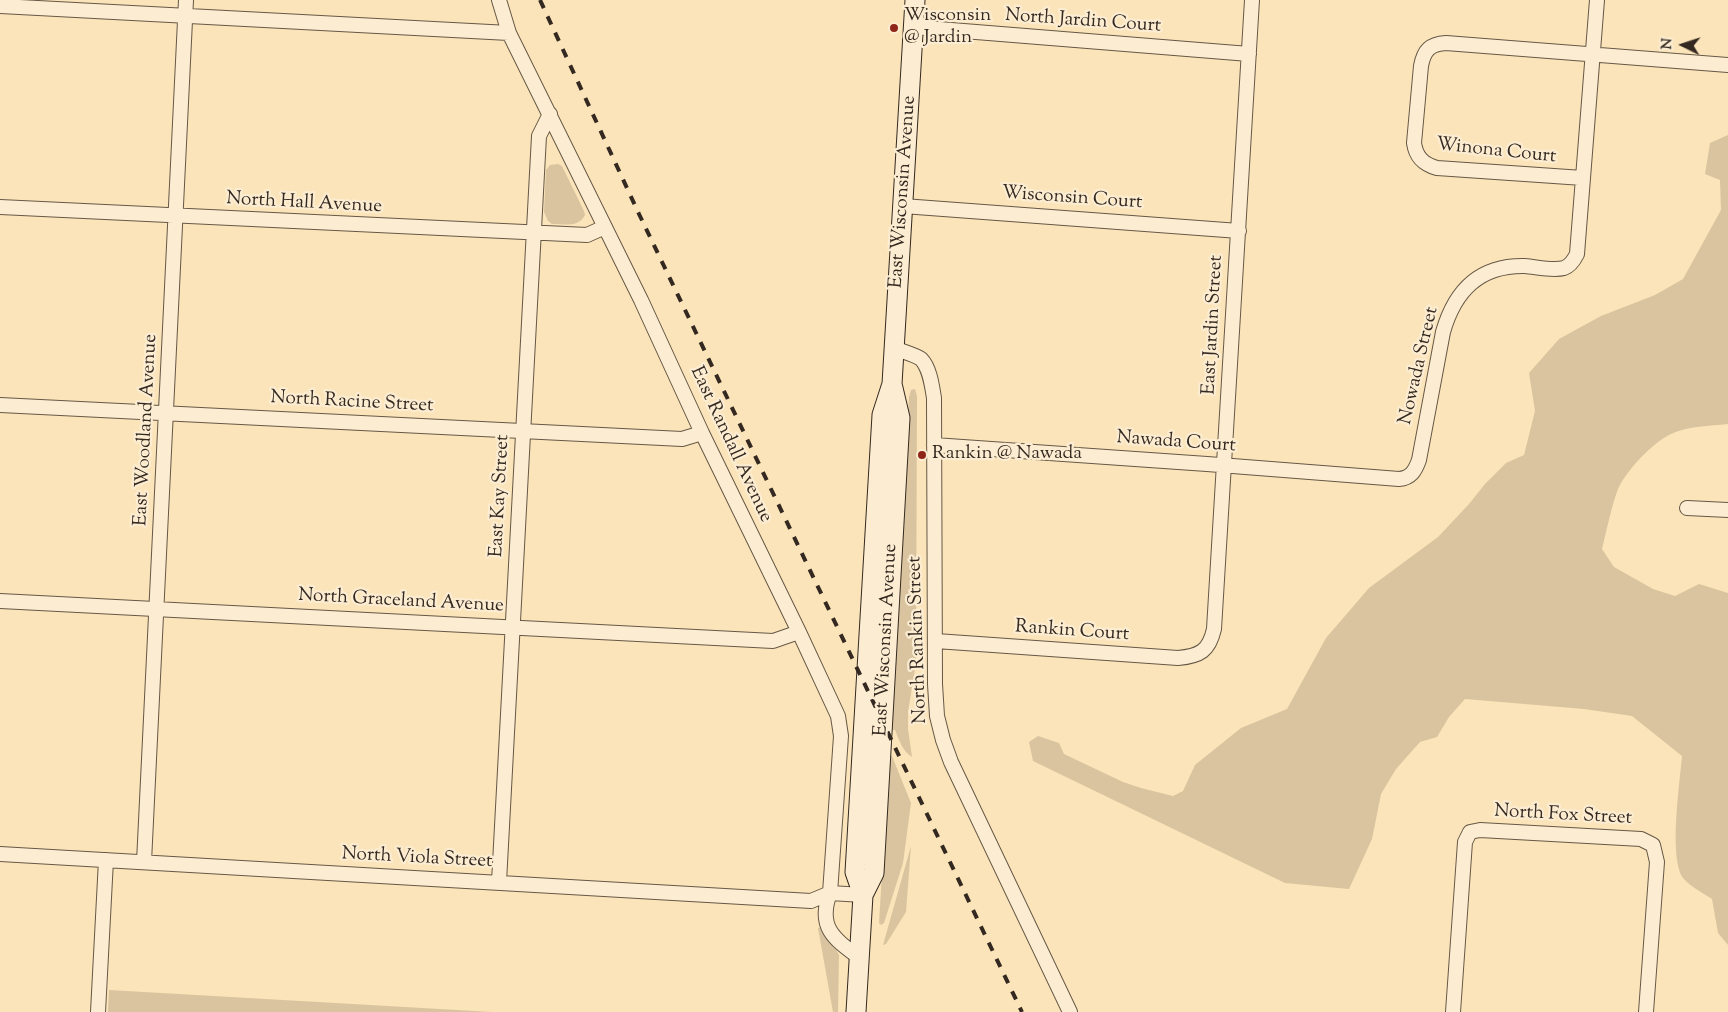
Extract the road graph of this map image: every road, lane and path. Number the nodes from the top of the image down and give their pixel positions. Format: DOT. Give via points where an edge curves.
graph roads {
  1 [pos="186,0"];
  2 [pos="499,0"];
  3 [pos="915,0"];
  4 [pos="1252,0"];
  5 [pos="1597,0"];
  6 [pos="0,6"];
  7 [pos="185,16"];
  8 [pos="914,27"];
  9 [pos="509,33"];
  10 [pos="1249,54"];
  11 [pos="1593,56"];
  12 [pos="1728,65"];
  13 [pos="550,114"];
  14 [pos="1583,178"];
  15 [pos="903,206"];
  16 [pos="0,207"];
  17 [pos="177,216"];
  18 [pos="606,227"];
  19 [pos="1239,231"];
  20 [pos="534,234"];
  21 [pos="894,348"];
  22 [pos="0,405"];
  23 [pos="166,412"];
  24 [pos="523,431"];
  25 [pos="702,433"];
  26 [pos="934,444"];
  27 [pos="1225,465"];
  28 [pos="1412,474"];
  29 [pos="1687,508"];
  30 [pos="1728,510"];
  31 [pos="0,601"];
  32 [pos="157,608"];
  33 [pos="513,626"];
  34 [pos="799,632"];
  35 [pos="936,641"];
  36 [pos="1204,650"];
  37 [pos="0,854"];
  38 [pos="106,860"];
  39 [pos="144,862"];
  40 [pos="499,882"];
  41 [pos="830,892"];
  42 [pos="863,895"];
  43 [pos="811,901"];
  44 [pos="827,923"];
  45 [pos="860,958"];
  46 [pos="98,1012"];
  47 [pos="856,1012"];
  48 [pos="1070,1012"];
  49 [pos="1453,1012"];
  50 [pos="1646,1012"];
  1 -- 7 [label="street, East Woodland Avenue"];
  2 -- 9 [label="street, East Randall Avenue"];
  3 -- 8 [label="main road, East Wisconsin Avenue"];
  4 -- 10 [label="street, East Jardin Street"];
  5 -- 11 [label="street"];
  6 -- 7 [label="street"];
  7 -- 9 [label="street"];
  7 -- 17 [label="street, East Woodland Avenue"];
  8 -- 10 [label="street, North Jardin Court"];
  8 -- 15 [label="main road, East Wisconsin Avenue"];
  9 -- 13 [label="street, East Randall Avenue"];
  10 -- 19 [label="street, East Jardin Street"];
  11 -- 12 [label="street, Winona Court"];
  11 -- 14 [label="street"];
  11 -- 14 [label="street, Winona Court" via="1435,43 1426,49 1420,66 1414,143 1415,152 1428,166"];
  13 -- 18 [label="street, East Randall Avenue"];
  13 -- 20 [label="street, East Kay Street" via="539,136"];
  14 -- 28 [label="street, Nowada Street" via="1578,244 1570,264 1564,268 1524,266 1496,269 1481,276 1456,299 1443,332 1419,460"];
  15 -- 19 [label="street, Wisconsin Court"];
  15 -- 21 [label="main road, East Wisconsin Avenue"];
  16 -- 17 [label="street, North Hall Avenue"];
  17 -- 20 [label="street, North Hall Avenue"];
  17 -- 23 [label="street, East Woodland Avenue"];
  18 -- 20 [label="street, North Hall Avenue" via="587,235"];
  18 -- 25 [label="street, East Randall Avenue"];
  19 -- 27 [label="street, East Jardin Street"];
  20 -- 24 [label="street, East Kay Street"];
  21 -- 26 [label="street, North Rankin Street" via="921,359 929,373 934,398"];
  21 -- 42 [label="main road, East Wisconsin Avenue" via="892,384 900,418 874,873"];
  22 -- 23 [label="street, North Racine Street"];
  23 -- 24 [label="street, North Racine Street"];
  23 -- 32 [label="street, East Woodland Avenue"];
  24 -- 25 [label="street, North Racine Street" via="682,439"];
  24 -- 33 [label="street, East Kay Street"];
  25 -- 34 [label="street, East Randall Avenue"];
  26 -- 27 [label="street, Nawada Court"];
  26 -- 35 [label="street, North Rankin Street"];
  27 -- 28 [label="street, Nawada Court" via="1399,480"];
  27 -- 36 [label="street, East Jardin Street" via="1214,628 1208,648"];
  29 -- 30 [label="street"];
  31 -- 32 [label="street, North Graceland Avenue"];
  32 -- 33 [label="street, North Graceland Avenue"];
  32 -- 39 [label="street, East Woodland Avenue"];
  33 -- 34 [label="street, North Graceland Avenue" via="773,641"];
  33 -- 40 [label="street, East Kay Street"];
  34 -- 41 [label="street, East Randall Avenue" via="838,716 841,736"];
  35 -- 36 [label="street, Rankin Court" via="1178,658 1192,657"];
  35 -- 48 [label="street, North Rankin Street" via="936,703 943,740"];
  37 -- 38 [label="street, North Viola Street"];
  38 -- 39 [label="street, North Viola Street"];
  38 -- 46 [label="street"];
  39 -- 40 [label="street, North Viola Street"];
  40 -- 43 [label="street, North Viola Street"];
  41 -- 42 [label="street"];
  41 -- 43 [label="street, North Viola Street"];
  41 -- 44 [label="street, East Randall Avenue" via="826,905"];
  42 -- 45 [label="main road, East Wisconsin Avenue"];
  43 -- 44 [label="street"];
  44 -- 45 [label="street" via="834,937"];
  45 -- 47 [label="main road, East Wisconsin Avenue"];
  49 -- 50 [label="street, North Fox Street" via="1465,842 1470,832 1480,830 1641,839 1653,845 1657,862"];
}
